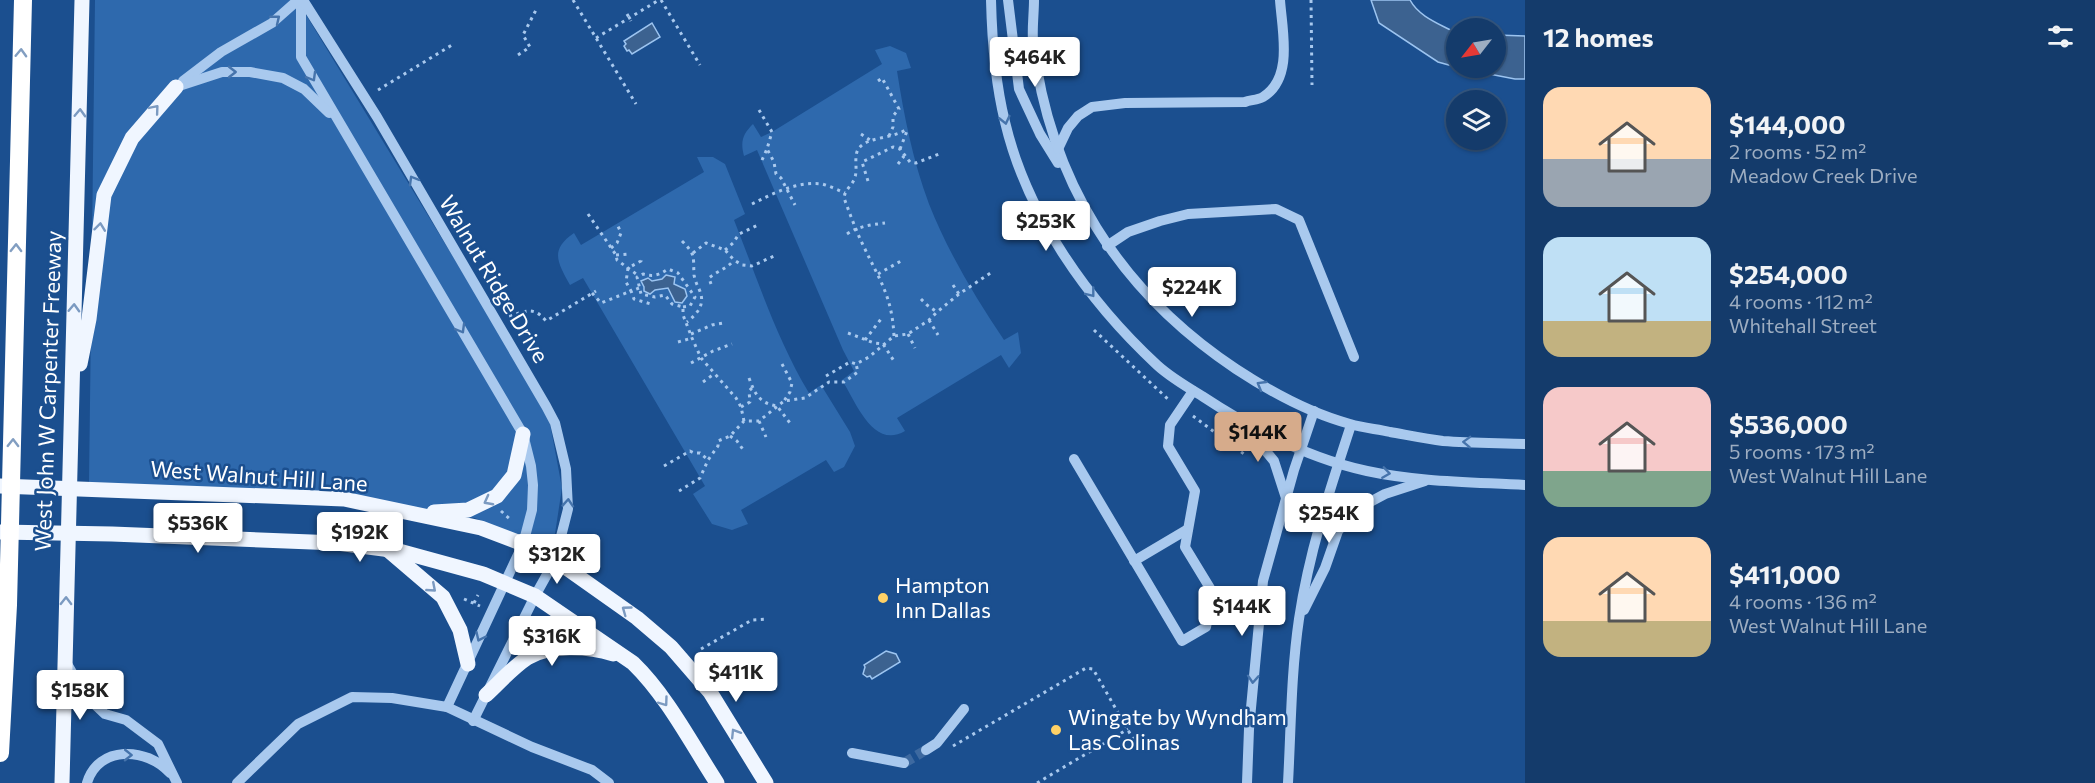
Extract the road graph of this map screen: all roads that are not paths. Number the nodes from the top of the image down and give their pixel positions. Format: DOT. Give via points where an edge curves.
graph roads {
  1 [pos="23,0"];
  2 [pos="82,0"];
  3 [pos="301,0"];
  4 [pos="991,0"];
  5 [pos="1008,0"];
  6 [pos="1034,0"];
  7 [pos="1280,0"];
  8 [pos="176,87"];
  9 [pos="338,122"];
  10 [pos="1058,149"];
  11 [pos="1073,187"];
  12 [pos="1107,246"];
  13 [pos="1354,357"];
  14 [pos="1193,391"];
  15 [pos="72,409"];
  16 [pos="1314,411"];
  17 [pos="1241,422"];
  18 [pos="1351,425"];
  19 [pos="523,434"];
  20 [pos="1525,444"];
  21 [pos="1300,449"];
  22 [pos="1074,459"];
  23 [pos="1338,463"];
  24 [pos="1434,479"];
  25 [pos="1525,485"];
  26 [pos="0,486"];
  27 [pos="1286,498"];
  28 [pos="413,513"];
  29 [pos="1188,530"];
  30 [pos="0,532"];
  31 [pos="523,544"];
  32 [pos="388,550"];
  33 [pos="555,560"];
  34 [pos="1134,561"];
  35 [pos="505,584"];
  36 [pos="1213,593"];
  37 [pos="535,596"];
  38 [pos="1260,605"];
  39 [pos="1299,621"];
  40 [pos="626,658"];
  41 [pos="65,659"];
  42 [pos="468,664"];
  43 [pos="486,695"];
  44 [pos="447,707"];
  45 [pos="964,709"];
  46 [pos="473,721"];
  47 [pos="926,750"];
  48 [pos="0,753"];
  49 [pos="852,753"];
  50 [pos="904,763"];
  51 [pos="176,780"];
  52 [pos="62,783"];
  53 [pos="87,783"];
  54 [pos="237,783"];
  55 [pos="609,783"];
  56 [pos="717,783"];
  57 [pos="766,783"];
  58 [pos="1247,783"];
  59 [pos="1288,783"];
  48 -- 1 [label="highway, West John W Carpenter Freeway, one-way" via="9,593"];
  15 -- 2 [label="main road, West John W Carpenter Freeway, one-way"];
  8 -- 3 [label="street, one-way" via="221,52 272,23"];
  3 -- 9 [label="street, one-way" via="301,57"];
  33 -- 3 [label="street, Walnut Ridge Drive, one-way" via="568,509 568,485 555,423 377,117"];
  4 -- 14 [label="street, one-way" via="993,52 1005,122 1040,215 1073,270 1113,322 1159,366"];
  5 -- 11 [label="street" via="1019,89 1040,134"];
  6 -- 10 [label="street" via="1033,39"];
  7 -- 10 [label="street" via="1284,54 1279,81 1263,97 1245,102 1092,107 1068,128"];
  8 -- 9 [label="street, one-way" via="222,72 283,78 304,89"];
  15 -- 8 [label="main road, one-way" via="89,319 104,195 132,138"];
  9 -- 19 [label="street, one-way"];
  10 -- 11 [label="street"];
  11 -- 12 [label="street"];
  12 -- 13 [label="street" via="1128,232 1188,214 1276,209 1299,220"];
  16 -- 12 [label="street, one-way" via="1260,385 1178,326"];
  14 -- 17 [label="street"];
  14 -- 29 [label="street" via="1170,425 1168,446 1195,491"];
  41 -- 15 [label="main road, West John W Carpenter Freeway, one-way"];
  16 -- 18 [label="street"];
  16 -- 21 [label="street"];
  17 -- 21 [label="street"];
  17 -- 27 [label="street" via="1274,461"];
  20 -- 18 [label="street, one-way" via="1441,441"];
  18 -- 23 [label="street"];
  19 -- 28 [label="main road, one-way" via="514,475 497,496 468,510"];
  19 -- 31 [label="street" via="533,485 532,510"];
  21 -- 23 [label="street"];
  21 -- 27 [label="street"];
  22 -- 34 [label="street"];
  23 -- 24 [label="street, one-way"];
  23 -- 39 [label="street" via="1309,561"];
  24 -- 25 [label="street"];
  24 -- 39 [label="street" via="1394,490 1357,509 1338,531"];
  26 -- 28 [label="main road, West Walnut Hill Lane" via="344,499"];
  27 -- 38 [label="street"];
  28 -- 31 [label="main road, West Walnut Hill Lane" via="481,528"];
  29 -- 34 [label="street"];
  29 -- 36 [label="street" via="1185,548"];
  30 -- 32 [label="main road" via="337,543"];
  31 -- 33 [label="main road, West Walnut Hill Lane"];
  31 -- 35 [label="street"];
  32 -- 35 [label="main road" via="483,574"];
  32 -- 42 [label="main road, one-way" via="442,597 460,630"];
  33 -- 37 [label="street, Walnut Ridge Drive"];
  57 -- 33 [label="main road, West Walnut Hill Lane, one-way" via="710,692 670,648 637,618"];
  34 -- 36 [label="street" via="1182,641 1206,627"];
  35 -- 37 [label="main road"];
  35 -- 42 [label="street, one-way"];
  36 -- 38 [label="street"];
  37 -- 40 [label="main road"];
  37 -- 43 [label="street, Walnut Ridge Drive"];
  38 -- 58 [label="street, one-way"];
  39 -- 59 [label="street"];
  40 -- 43 [label="main road" via="577,647 552,650 528,657"];
  40 -- 56 [label="main road, one-way" via="643,673 670,710"];
  41 -- 51 [label="street" via="85,695 105,714 126,720 158,744"];
  41 -- 52 [label="main road, West John W Carpenter Freeway"];
  42 -- 44 [label="street"];
  43 -- 46 [label="street, Walnut Ridge Drive"];
  44 -- 46 [label="street"];
  44 -- 54 [label="street" via="392,698 352,698 298,724"];
  45 -- 47 [label="street" via="937,743"];
  46 -- 55 [label="street" via="592,770"];
  49 -- 50 [label="street"];
  53 -- 51 [label="street, one-way" via="107,758 126,754 153,759"];
}
